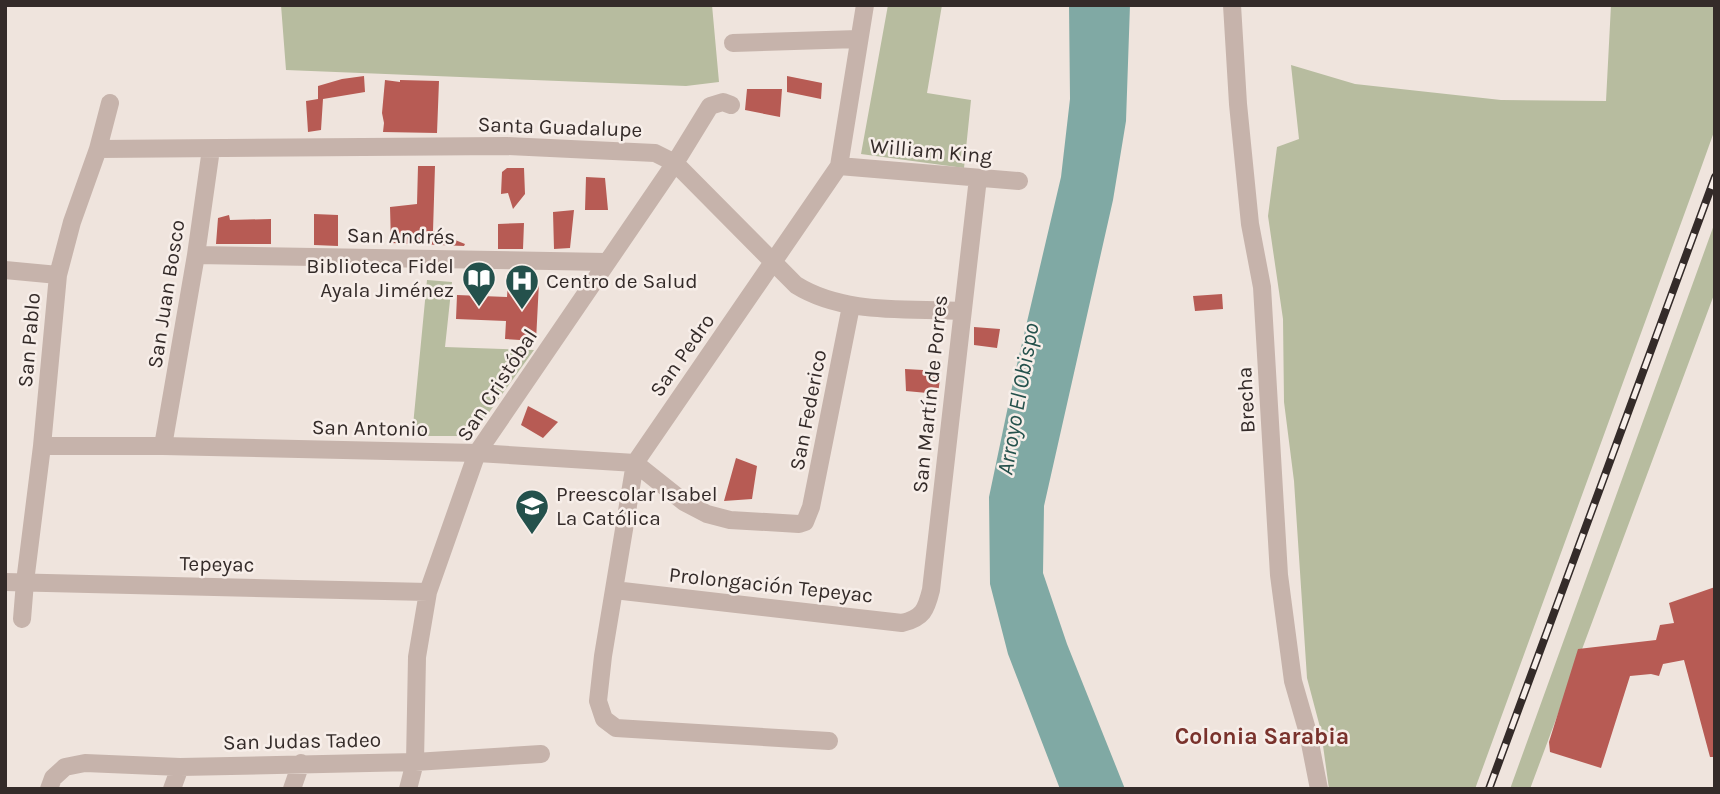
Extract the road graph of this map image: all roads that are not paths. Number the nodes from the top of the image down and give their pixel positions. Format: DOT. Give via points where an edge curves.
graph roads {
  1 [pos="865,5"];
  2 [pos="1232,5"];
  3 [pos="858,39"];
  4 [pos="733,43"];
  5 [pos="110,103"];
  6 [pos="731,105"];
  7 [pos="99,149"];
  8 [pos="211,149"];
  9 [pos="675,163"];
  10 [pos="839,166"];
  11 [pos="978,178"];
  12 [pos="1019,181"];
  13 [pos="196,255"];
  14 [pos="606,262"];
  15 [pos="773,262"];
  16 [pos="5,270"];
  17 [pos="58,275"];
  18 [pos="852,306"];
  19 [pos="962,311"];
  20 [pos="42,446"];
  21 [pos="163,446"];
  22 [pos="477,453"];
  23 [pos="635,463"];
  24 [pos="5,582"];
  25 [pos="24,582"];
  26 [pos="614,590"];
  27 [pos="428,592"];
  28 [pos="921,614"];
  29 [pos="22,618"];
  30 [pos="829,741"];
  31 [pos="541,754"];
  32 [pos="415,761"];
  33 [pos="301,763"];
  34 [pos="180,767"];
  35 [pos="49,789"];
  36 [pos="172,789"];
  37 [pos="292,789"];
  38 [pos="408,789"];
  39 [pos="1319,789"];
  1 -- 3 [label="street"];
  2 -- 39 [label="street, Brecha" via="1250,224 1262,287 1279,575 1293,681"];
  3 -- 4 [label="street"];
  3 -- 10 [label="street"];
  5 -- 7 [label="street, San Pablo"];
  6 -- 9 [label="street, San Cristóbal" via="710,106"];
  7 -- 8 [label="street, Santa Guadalupe"];
  7 -- 17 [label="street, San Pablo"];
  8 -- 9 [label="street, Santa Guadalupe" via="507,146 655,153"];
  8 -- 13 [label="street, San Juan Bosco"];
  9 -- 14 [label="street, San Cristóbal"];
  9 -- 15 [label="street, Santa Guadalupe"];
  10 -- 11 [label="street, William King"];
  10 -- 15 [label="street, San Pedro"];
  11 -- 12 [label="street, William King"];
  11 -- 19 [label="street, San Martín de Porres"];
  13 -- 14 [label="street, San Andrés"];
  13 -- 21 [label="street, San Juan Bosco"];
  14 -- 22 [label="street, San Cristóbal"];
  15 -- 18 [label="street, Santa Guadalupe" via="809,293"];
  15 -- 23 [label="street, San Pedro"];
  16 -- 17 [label="street"];
  17 -- 20 [label="street, San Pablo"];
  18 -- 19 [label="street, Santa Guadalupe"];
  18 -- 23 [label="street, San Federico" via="805,522 791,525 707,514 684,502"];
  19 -- 28 [label="street, San Martín de Porres" via="931,590"];
  20 -- 21 [label="street, San Antonio"];
  20 -- 25 [label="street, San Pablo"];
  21 -- 22 [label="street, San Antonio"];
  22 -- 23 [label="street, San Antonio"];
  22 -- 27 [label="street, San Cristóbal"];
  23 -- 26 [label="street, San Pedro"];
  24 -- 25 [label="street, Tepeyac"];
  25 -- 27 [label="street, Tepeyac"];
  25 -- 29 [label="street, San Pablo"];
  26 -- 28 [label="street, Prolongación Tepeyac" via="902,623"];
  26 -- 30 [label="street, San Pedro" via="598,701 604,719 616,728"];
  27 -- 32 [label="street, San Cristóbal" via="417,657"];
  31 -- 32 [label="street, San Judas Tadeo"];
  32 -- 33 [label="street, San Judas Tadeo"];
  32 -- 38 [label="street, San Cristóbal"];
  33 -- 34 [label="street, San Judas Tadeo"];
  33 -- 37 [label="street"];
  34 -- 35 [label="street, San Judas Tadeo" via="85,763 65,767"];
  34 -- 36 [label="street"];
}
